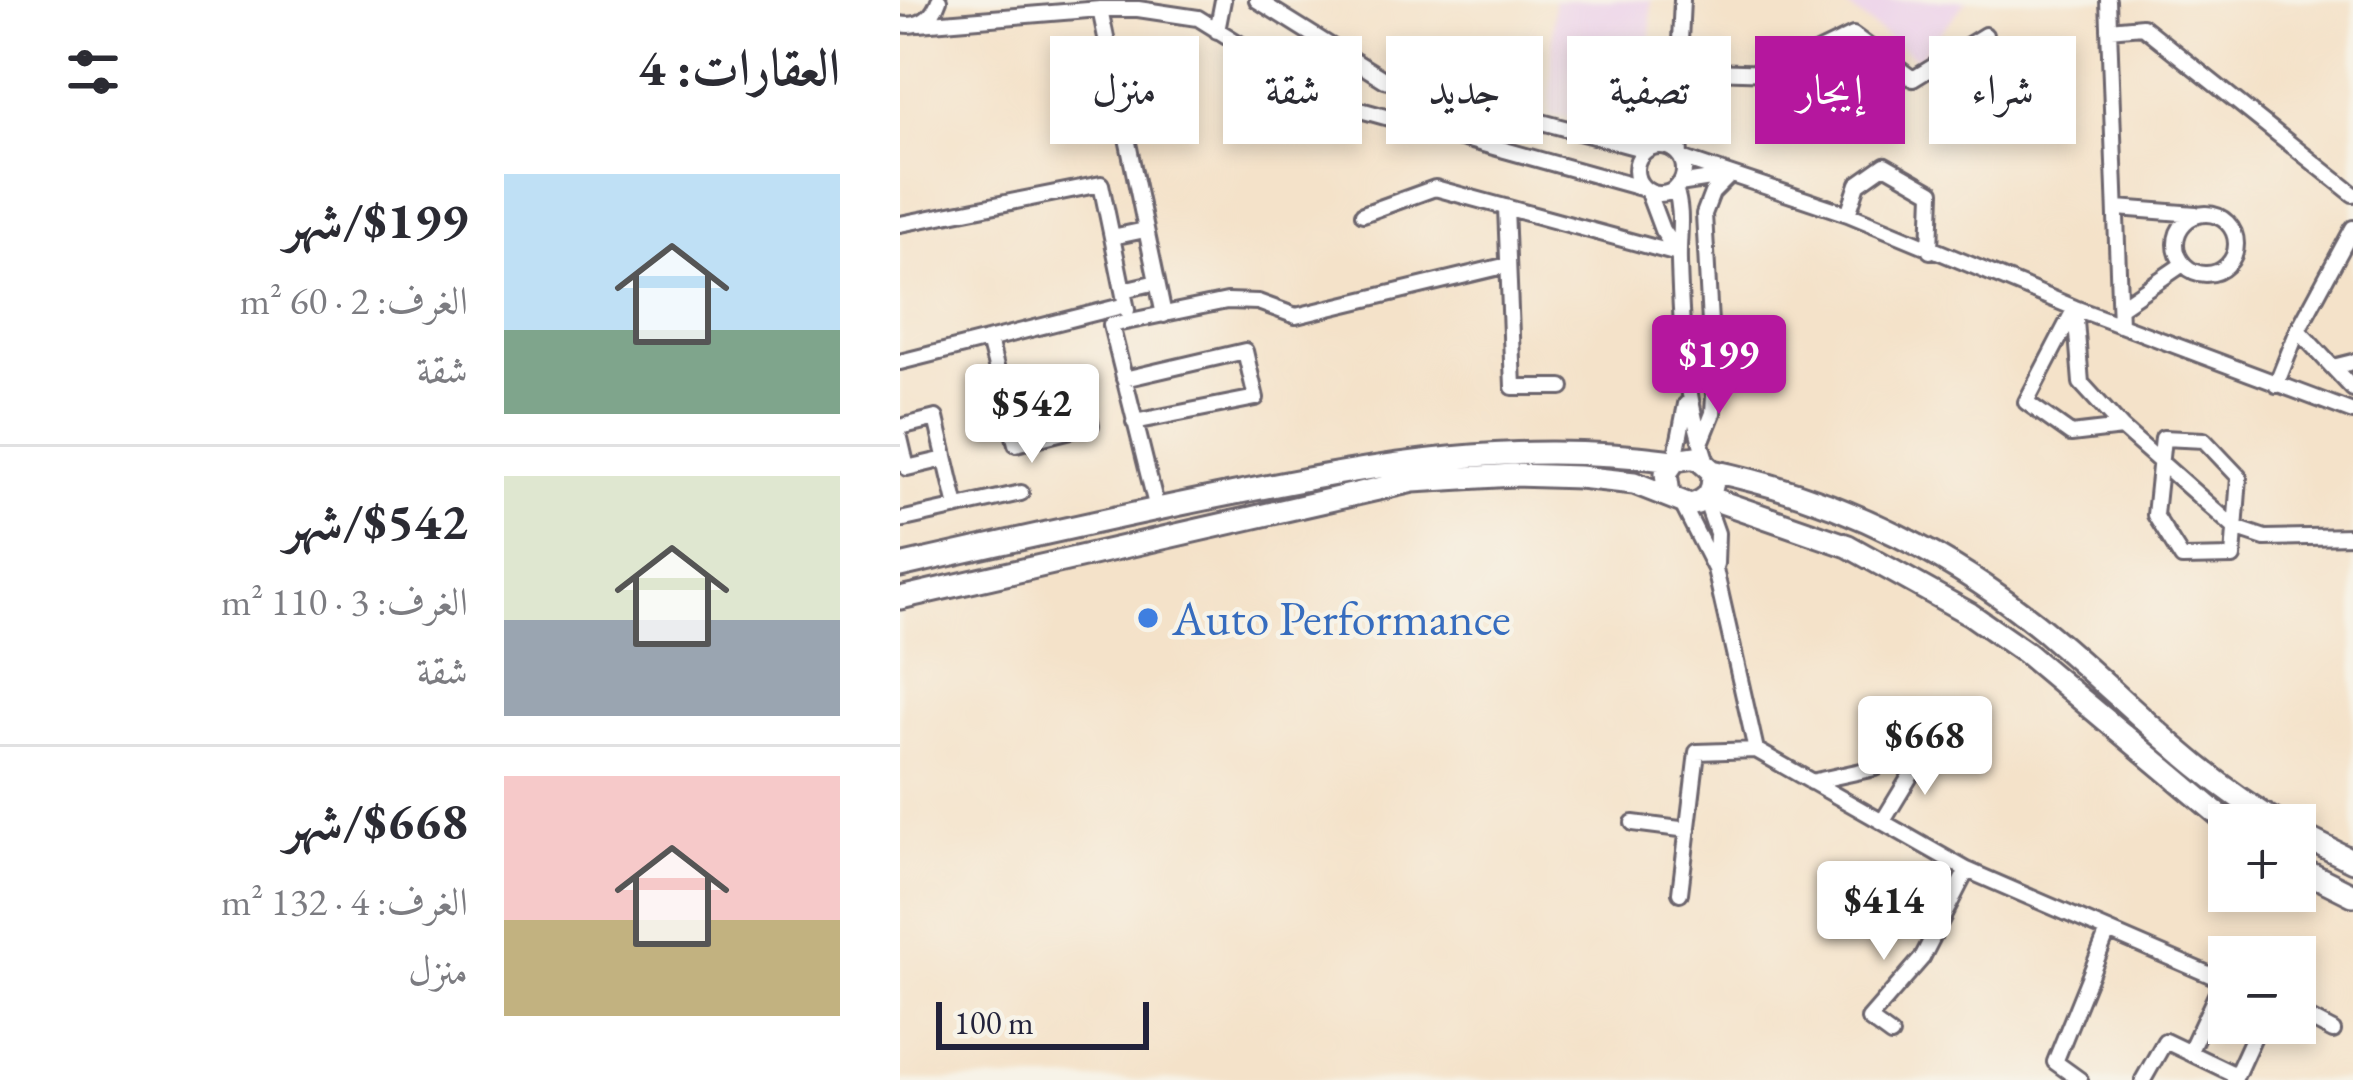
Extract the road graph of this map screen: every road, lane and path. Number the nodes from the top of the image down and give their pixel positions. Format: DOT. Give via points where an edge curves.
graph roads {
  1 [pos="939,0"];
  2 [pos="1223,0"];
  3 [pos="1257,0"];
  4 [pos="1682,0"];
  5 [pos="2108,0"];
  6 [pos="1100,9"];
  7 [pos="906,25"];
  8 [pos="2109,28"];
  9 [pos="1217,31"];
  10 [pos="1985,35"];
  11 [pos="1680,36"];
  12 [pos="1731,72"];
  13 [pos="1653,144"];
  14 [pos="1679,144"];
  15 [pos="1650,149"];
  16 [pos="1680,157"];
  17 [pos="1728,177"];
  18 [pos="1677,186"];
  19 [pos="1646,190"];
  20 [pos="2353,194"];
  21 [pos="1506,207"];
  22 [pos="2117,208"];
  23 [pos="1363,214"];
  24 [pos="1848,214"];
  25 [pos="2198,214"];
  26 [pos="900,224"];
  27 [pos="2353,228"];
  28 [pos="1145,230"];
  29 [pos="1112,237"];
  30 [pos="1930,251"];
  31 [pos="1678,254"];
  32 [pos="2183,263"];
  33 [pos="1508,265"];
  34 [pos="1157,282"];
  35 [pos="1126,305"];
  36 [pos="2120,307"];
  37 [pos="2075,308"];
  38 [pos="1164,315"];
  39 [pos="2120,325"];
  40 [pos="2298,330"];
  41 [pos="989,340"];
  42 [pos="900,362"];
  43 [pos="2353,362"];
  44 [pos="2332,367"];
  45 [pos="1078,376"];
  46 [pos="1124,379"];
  47 [pos="1687,381"];
  48 [pos="2276,385"];
  49 [pos="1562,387"];
  50 [pos="2353,389"];
  51 [pos="2353,412"];
  52 [pos="1134,422"];
  53 [pos="900,427"];
  54 [pos="2122,428"];
  55 [pos="900,438"];
  56 [pos="945,460"];
  57 [pos="1707,460"];
  58 [pos="2161,460"];
  59 [pos="1674,461"];
  60 [pos="1022,493"];
  61 [pos="1691,498"];
  62 [pos="957,507"];
  63 [pos="1157,508"];
  64 [pos="900,520"];
  65 [pos="2235,528"];
  66 [pos="2353,536"];
  67 [pos="900,566"];
  68 [pos="1715,569"];
  69 [pos="900,598"];
  70 [pos="1756,750"];
  71 [pos="1926,750"];
  72 [pos="1875,768"];
  73 [pos="1811,782"];
  74 [pos="2249,804"];
  75 [pos="2208,806"];
  76 [pos="1883,821"];
  77 [pos="1633,823"];
  78 [pos="1688,830"];
  79 [pos="2316,842"];
  80 [pos="2353,861"];
  81 [pos="1967,870"];
  82 [pos="2316,876"];
  83 [pos="1680,892"];
  84 [pos="2353,895"];
  85 [pos="2108,931"];
  86 [pos="2208,973"];
  87 [pos="2208,1016"];
  88 [pos="2316,1022"];
  89 [pos="2333,1031"];
  90 [pos="1891,1035"];
  91 [pos="2250,1044"];
  92 [pos="2189,1053"];
  93 [pos="2235,1078"];
  94 [pos="2080,1080"];
  95 [pos="2143,1080"];
  1 -- 7 [label="street" via="935,12"];
  2 -- 9 [label="street"];
  3 -- 15 [label="street" via="1384,80"];
  4 -- 11 [label="street"];
  5 -- 8 [label="street"];
  6 -- 7 [label="street"];
  6 -- 9 [label="street" via="1198,19"];
  6 -- 28 [label="street"];
  8 -- 20 [label="street" via="2142,26"];
  8 -- 22 [label="street"];
  9 -- 19 [label="street" via="1335,103"];
  10 -- 12 [label="street" via="1913,79 1853,35 1774,73"];
  13 -- 15 [label="street"];
  14 -- 16 [label="street"];
  15 -- 16 [label="street" via="1668,147"];
  15 -- 19 [label="street" via="1636,169"];
  16 -- 17 [label="street"];
  16 -- 18 [label="street"];
  17 -- 18 [label="street"];
  17 -- 24 [label="street"];
  17 -- 57 [label="street" via="1704,214 1714,396"];
  18 -- 19 [label="street" via="1662,194"];
  18 -- 31 [label="street"];
  19 -- 31 [label="street"];
  21 -- 23 [label="street" via="1435,188"];
  21 -- 31 [label="street"];
  21 -- 33 [label="street"];
  22 -- 25 [label="street"];
  22 -- 36 [label="street"];
  24 -- 30 [label="street"];
  24 -- 30 [label="street" via="1858,184 1885,165 1932,191"];
  25 -- 32 [label="street" via="2179,231"];
  25 -- 32 [label="street" via="2229,224 2236,250 2218,272 2201,274"];
  26 -- 29 [label="street" via="1101,184"];
  27 -- 40 [label="street"];
  28 -- 29 [label="street"];
  28 -- 34 [label="street"];
  29 -- 35 [label="street"];
  30 -- 37 [label="street"];
  31 -- 47 [label="street"];
  32 -- 36 [label="street"];
  33 -- 38 [label="street" via="1295,316 1238,301"];
  33 -- 49 [label="street" via="1513,387"];
  34 -- 35 [label="street"];
  34 -- 38 [label="street"];
  35 -- 38 [label="street"];
  35 -- 41 [label="street"];
  35 -- 46 [label="street" via="1111,325"];
  36 -- 39 [label="street"];
  37 -- 39 [label="street"];
  37 -- 54 [label="street" via="2081,383"];
  37 -- 54 [label="street" via="2026,402 2071,434"];
  39 -- 48 [label="street"];
  40 -- 44 [label="street"];
  40 -- 48 [label="street"];
  41 -- 42 [label="street"];
  41 -- 45 [label="street" via="1016,444 1091,425"];
  43 -- 44 [label="street"];
  44 -- 50 [label="street"];
  46 -- 52 [label="street"];
  46 -- 52 [label="street" via="1245,351 1256,398"];
  47 -- 57 [label="street"];
  47 -- 59 [label="street"];
  48 -- 51 [label="street"];
  52 -- 63 [label="street"];
  53 -- 56 [label="street" via="936,418"];
  54 -- 58 [label="street"];
  55 -- 56 [label="street" via="907,469"];
  56 -- 62 [label="street"];
  57 -- 59 [label="highway"];
  57 -- 61 [label="highway" via="1712,489"];
  57 -- 74 [label="highway" via="1943,558 2060,644"];
  58 -- 65 [label="street"];
  58 -- 65 [label="street" via="2163,438 2204,440 2239,477"];
  58 -- 65 [label="street" via="2155,515 2182,558 2233,556"];
  59 -- 61 [label="highway" via="1664,480"];
  59 -- 63 [label="highway" via="1612,453 1440,456"];
  60 -- 62 [label="street"];
  61 -- 68 [label="street"];
  61 -- 68 [label="street" via="1717,533"];
  61 -- 69 [label="highway" via="1579,477 1413,482"];
  61 -- 75 [label="highway" via="1848,546 1970,614"];
  62 -- 64 [label="street"];
  63 -- 67 [label="highway"];
  65 -- 66 [label="street" via="2265,538"];
  68 -- 70 [label="street"];
  70 -- 73 [label="street"];
  70 -- 78 [label="street" via="1696,752"];
  71 -- 76 [label="street"];
  72 -- 73 [label="street"];
  73 -- 76 [label="street"];
  76 -- 81 [label="street"];
  77 -- 78 [label="street"];
  78 -- 83 [label="street"];
  79 -- 80 [label="highway"];
  81 -- 85 [label="street"];
  81 -- 90 [label="street" via="1922,958 1869,1019"];
  82 -- 84 [label="highway"];
  85 -- 86 [label="street"];
  85 -- 94 [label="street" via="2054,1062"];
  87 -- 92 [label="street"];
  88 -- 89 [label="street"];
  91 -- 93 [label="street"];
  92 -- 93 [label="street"];
  92 -- 95 [label="street" via="2165,1041"];
}
